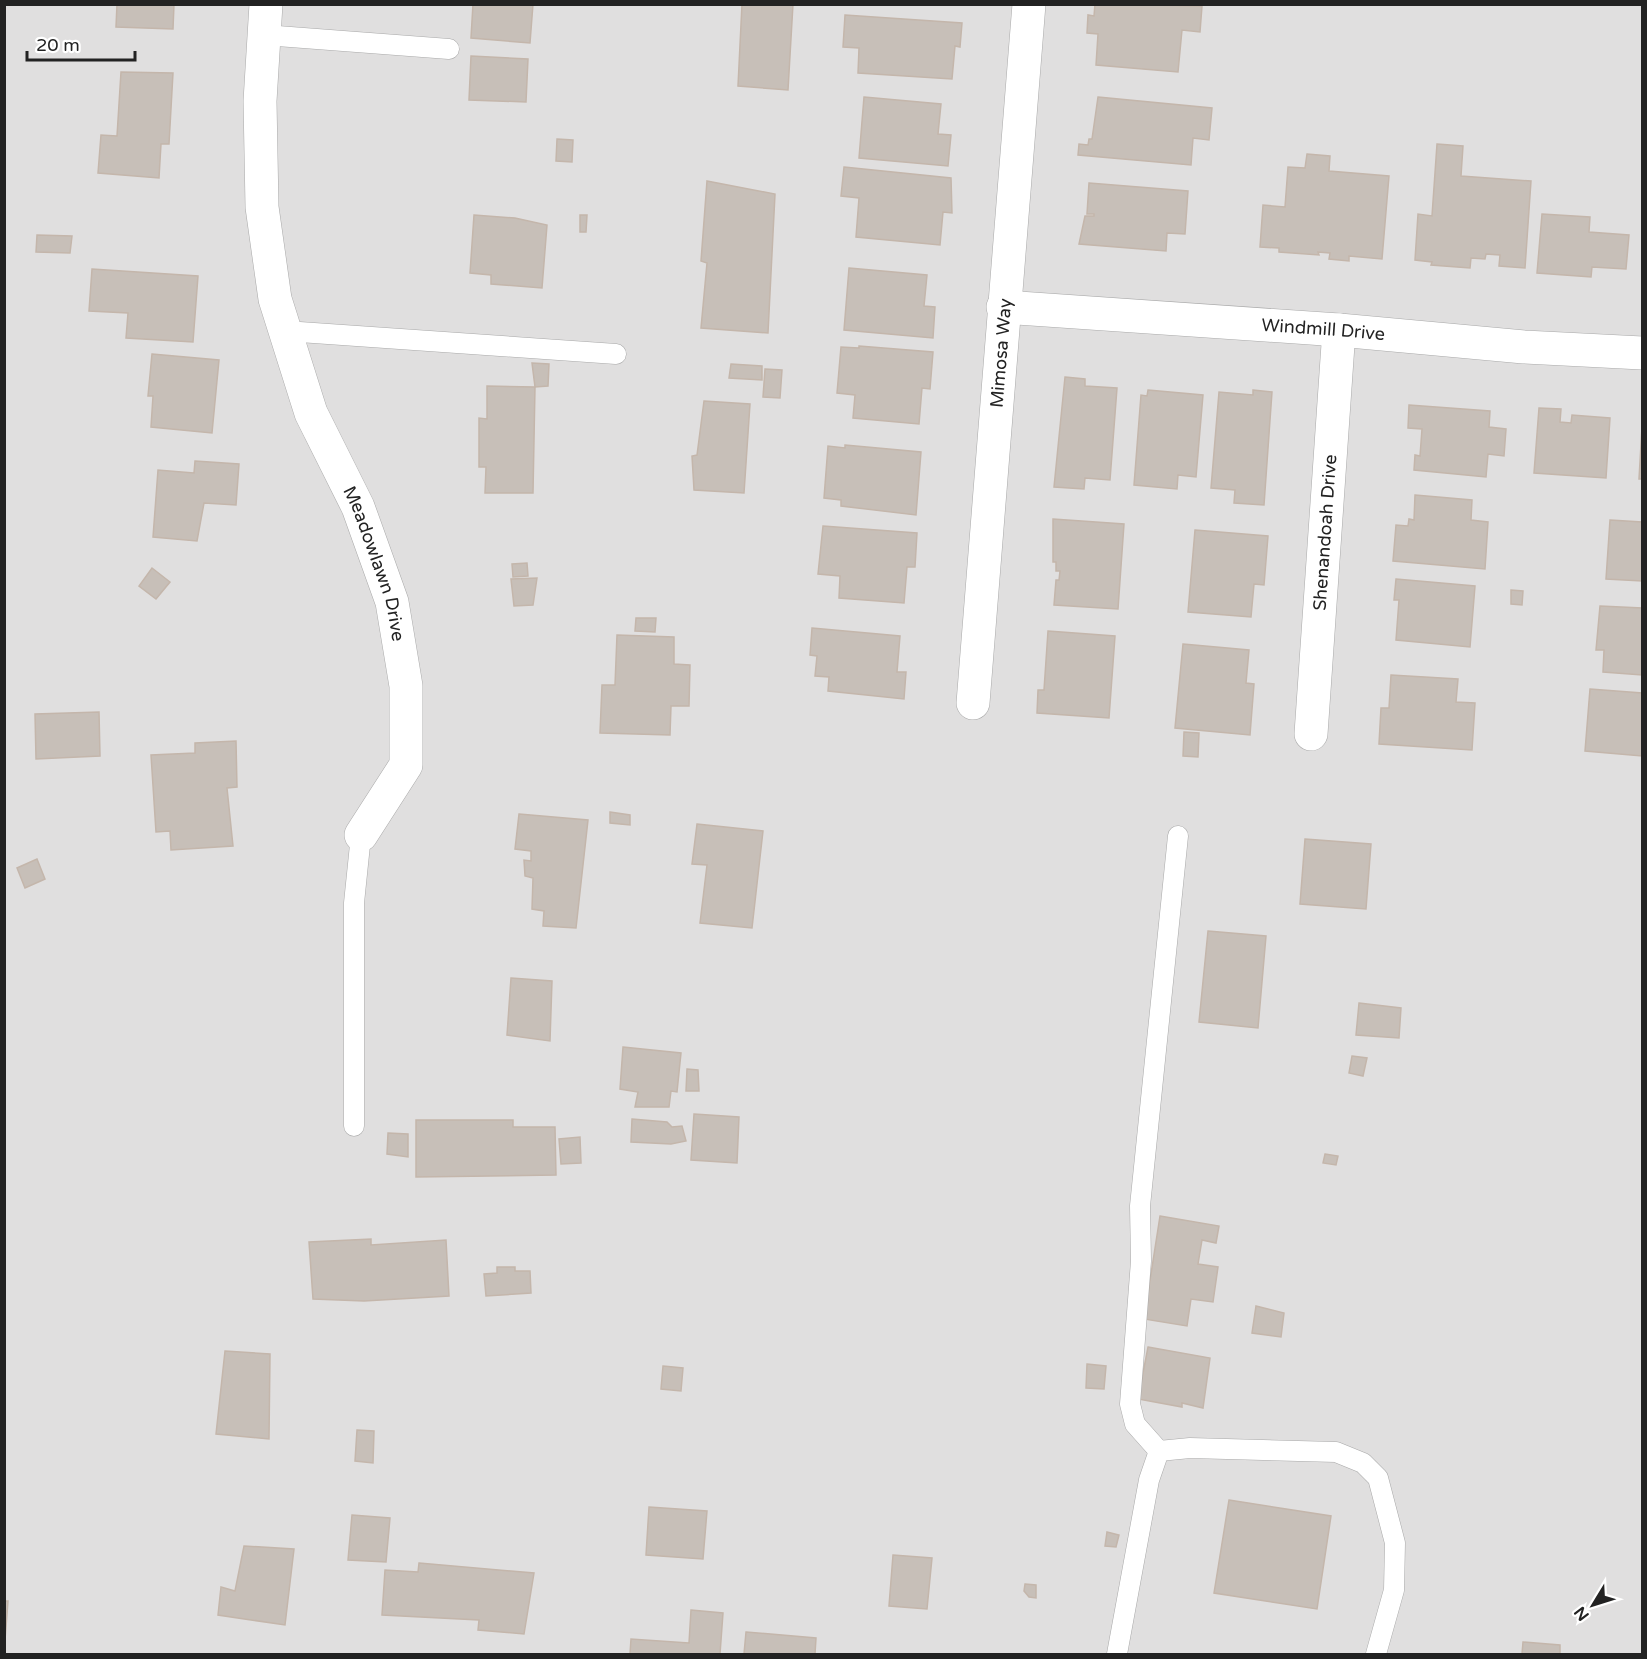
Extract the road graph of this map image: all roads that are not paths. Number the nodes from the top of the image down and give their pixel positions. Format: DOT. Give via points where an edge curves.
graph roads {
  1 [pos="1029,4"];
  2 [pos="265,20"];
  3 [pos="448,49"];
  4 [pos="1003,307"];
  5 [pos="1339,330"];
  6 [pos="285,331"];
  7 [pos="1642,353"];
  8 [pos="616,354"];
  9 [pos="973,703"];
  10 [pos="1311,734"];
  11 [pos="361,835"];
  12 [pos="1178,836"];
  13 [pos="354,1126"];
  14 [pos="1158,1451"];
  15 [pos="1117,1654"];
  16 [pos="1376,1654"];
  1 -- 4 [label="street, Mimosa Way"];
  2 -- 3 [label="lane"];
  2 -- 6 [label="street, Meadowlawn Drive" via="260,101 262,207 275,299"];
  4 -- 5 [label="street, Windmill Drive"];
  4 -- 9 [label="street, Mimosa Way"];
  5 -- 7 [label="street, Windmill Drive"];
  5 -- 10 [label="street, Shenandoah Drive"];
  6 -- 8 [label="lane"];
  6 -- 11 [label="street, Meadowlawn Drive" via="311,413 358,507 392,602 406,686 406,765"];
  11 -- 13 [label="lane, Meadowlawn Drive" via="354,903"];
  12 -- 14 [label="lane" via="1140,1206 1141,1261 1130,1404 1135,1424"];
  14 -- 15 [label="lane" via="1149,1480"];
  14 -- 16 [label="lane" via="1190,1448 1336,1452 1363,1463 1378,1478 1395,1543 1394,1590"];
}
